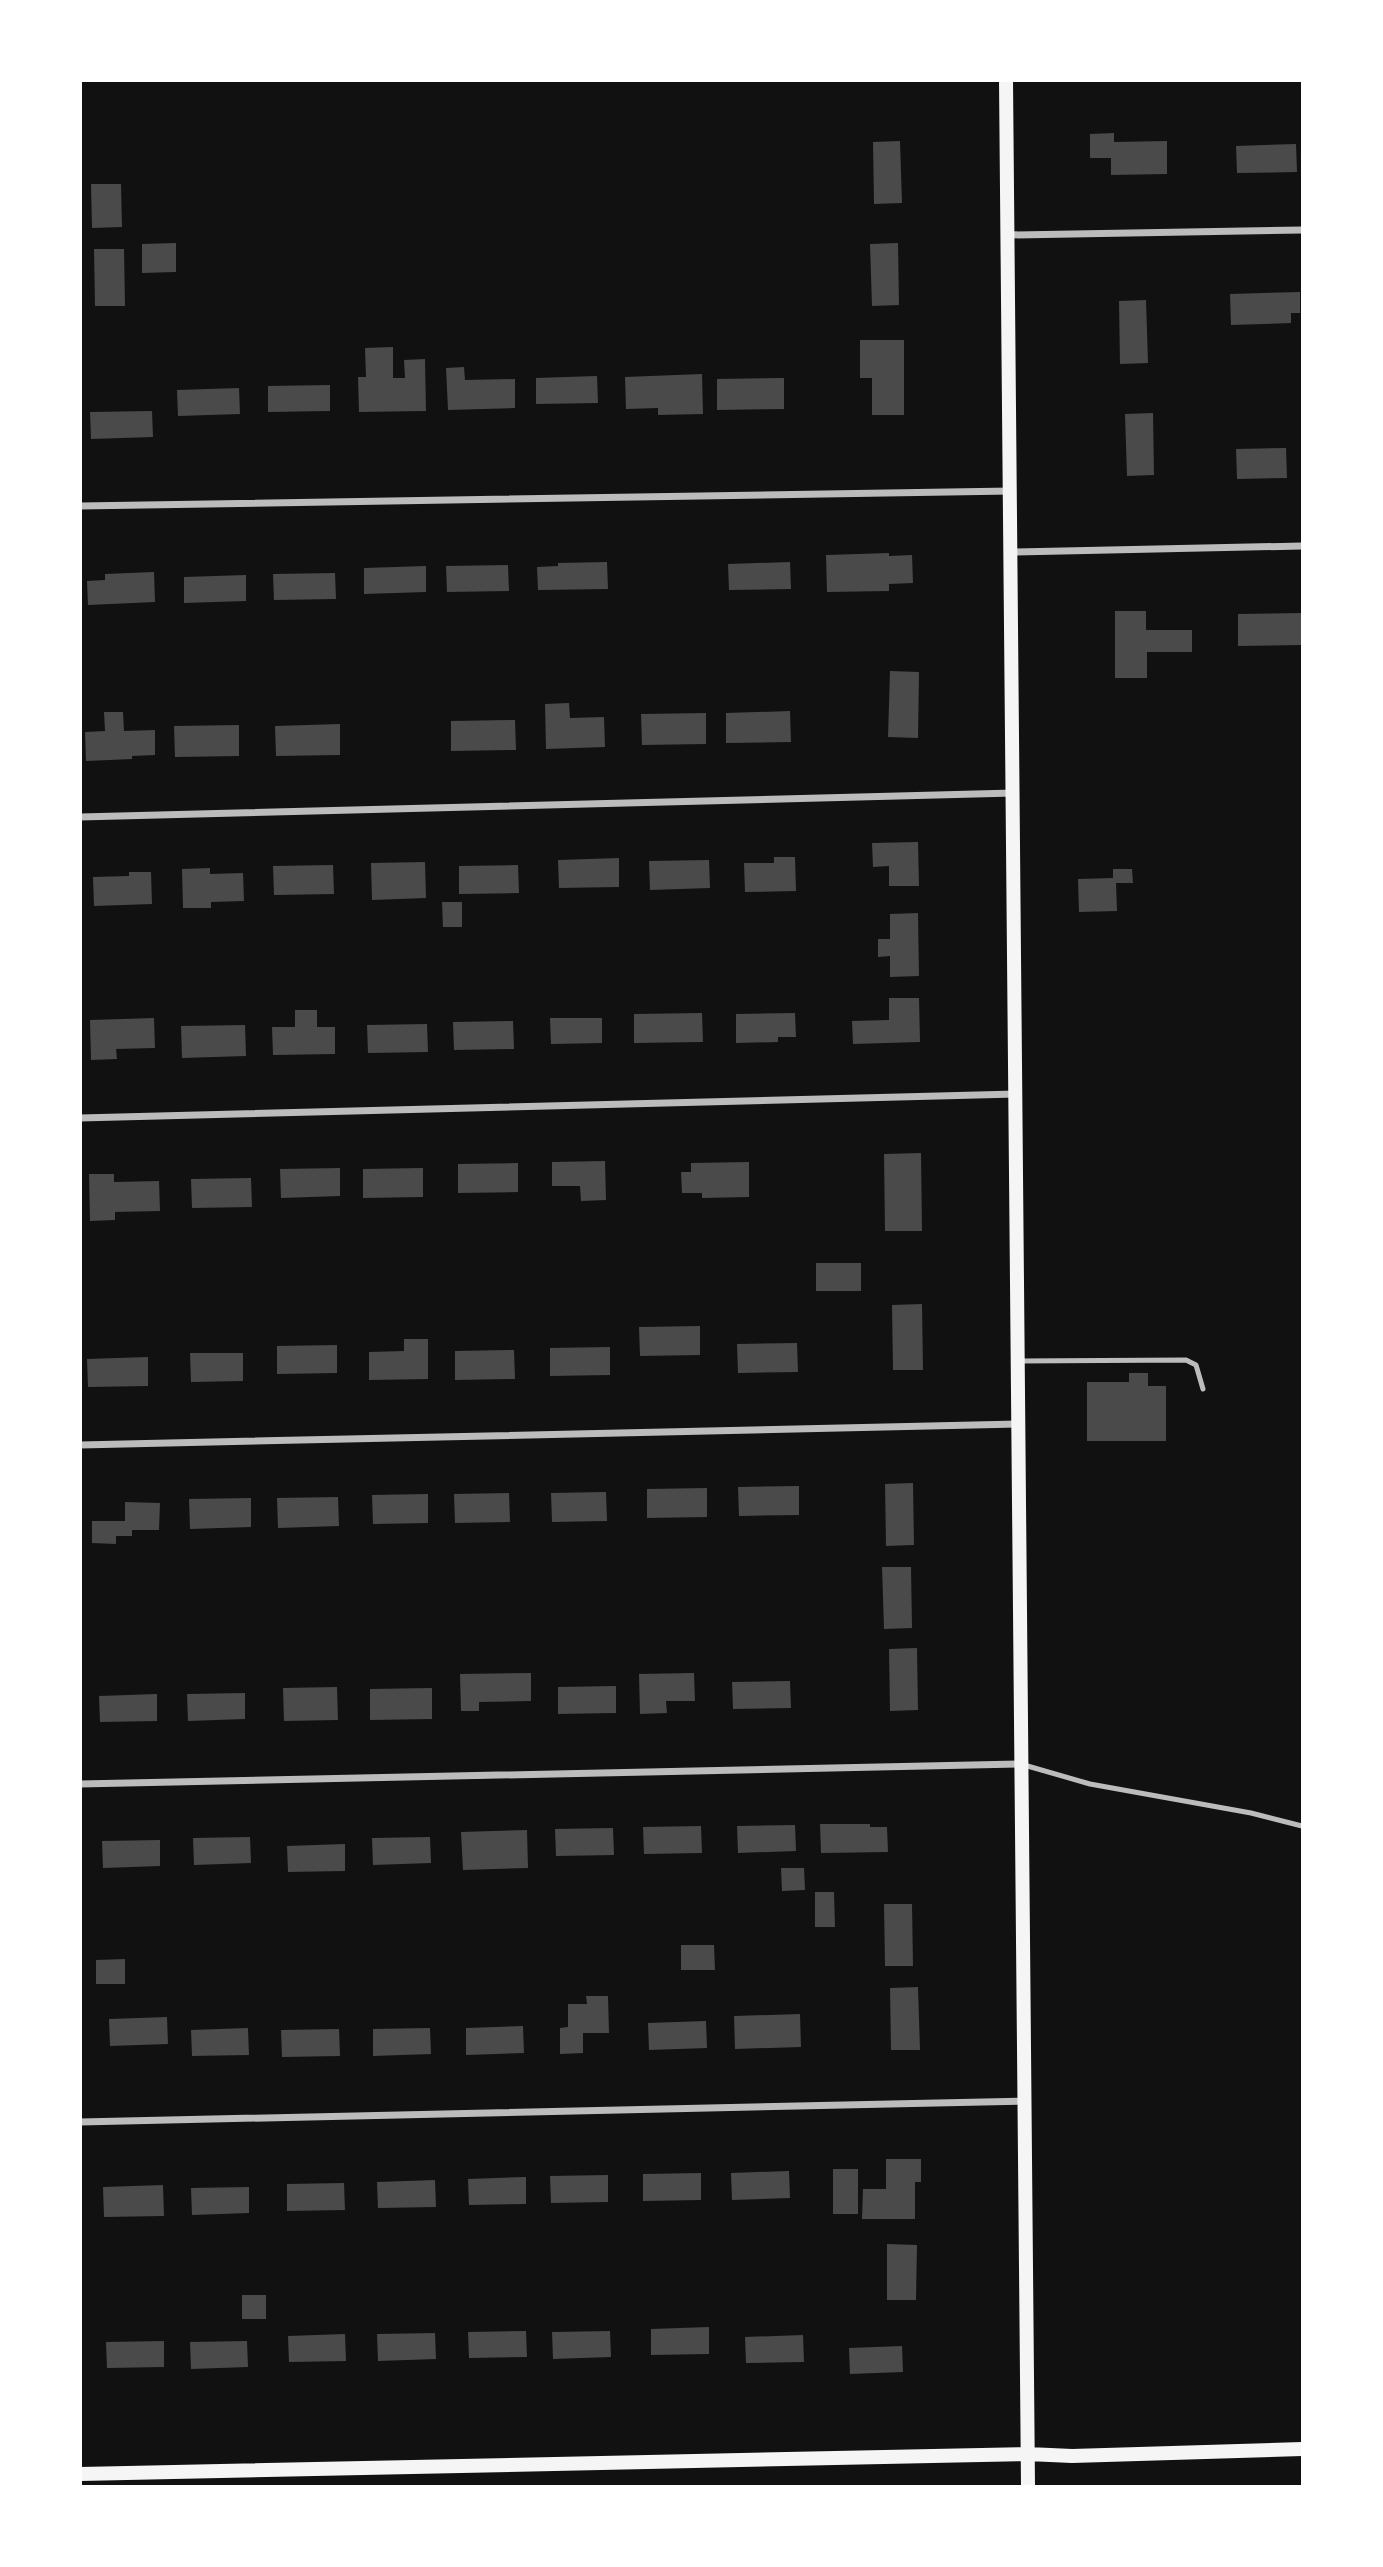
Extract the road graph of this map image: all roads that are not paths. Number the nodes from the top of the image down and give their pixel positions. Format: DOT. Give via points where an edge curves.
graph roads {
  1 [pos="1006,80"];
  2 [pos="1303,230"];
  3 [pos="1009,235"];
  4 [pos="1012,491"];
  5 [pos="80,506"];
  6 [pos="1303,547"];
  7 [pos="1012,552"];
  8 [pos="1014,793"];
  9 [pos="80,817"];
  10 [pos="1016,1094"];
  11 [pos="80,1118"];
  12 [pos="1019,1361"];
  13 [pos="1202,1389"];
  14 [pos="1019,1424"];
  15 [pos="80,1445"];
  16 [pos="1021,1765"];
  17 [pos="80,1784"];
  18 [pos="1303,1826"];
  19 [pos="1026,2101"];
  20 [pos="80,2122"];
  21 [pos="1303,2449"];
  22 [pos="1028,2454"];
  23 [pos="80,2474"];
  24 [pos="1028,2487"];
  1 -- 3 [label="main road"];
  2 -- 3 [label="street"];
  3 -- 4 [label="main road"];
  4 -- 5 [label="street"];
  4 -- 7 [label="main road"];
  6 -- 7 [label="street"];
  7 -- 8 [label="main road"];
  8 -- 9 [label="street"];
  8 -- 10 [label="main road"];
  10 -- 11 [label="street"];
  10 -- 12 [label="main road"];
  12 -- 13 [label="lane" via="1186,1360 1196,1365"];
  12 -- 14 [label="main road"];
  14 -- 15 [label="street"];
  14 -- 16 [label="main road"];
  16 -- 17 [label="street"];
  16 -- 18 [label="lane" via="1090,1784"];
  16 -- 19 [label="main road"];
  19 -- 20 [label="street"];
  19 -- 22 [label="main road"];
  21 -- 22 [label="main road"];
  22 -- 23 [label="main road"];
  22 -- 24 [label="main road"];
}
